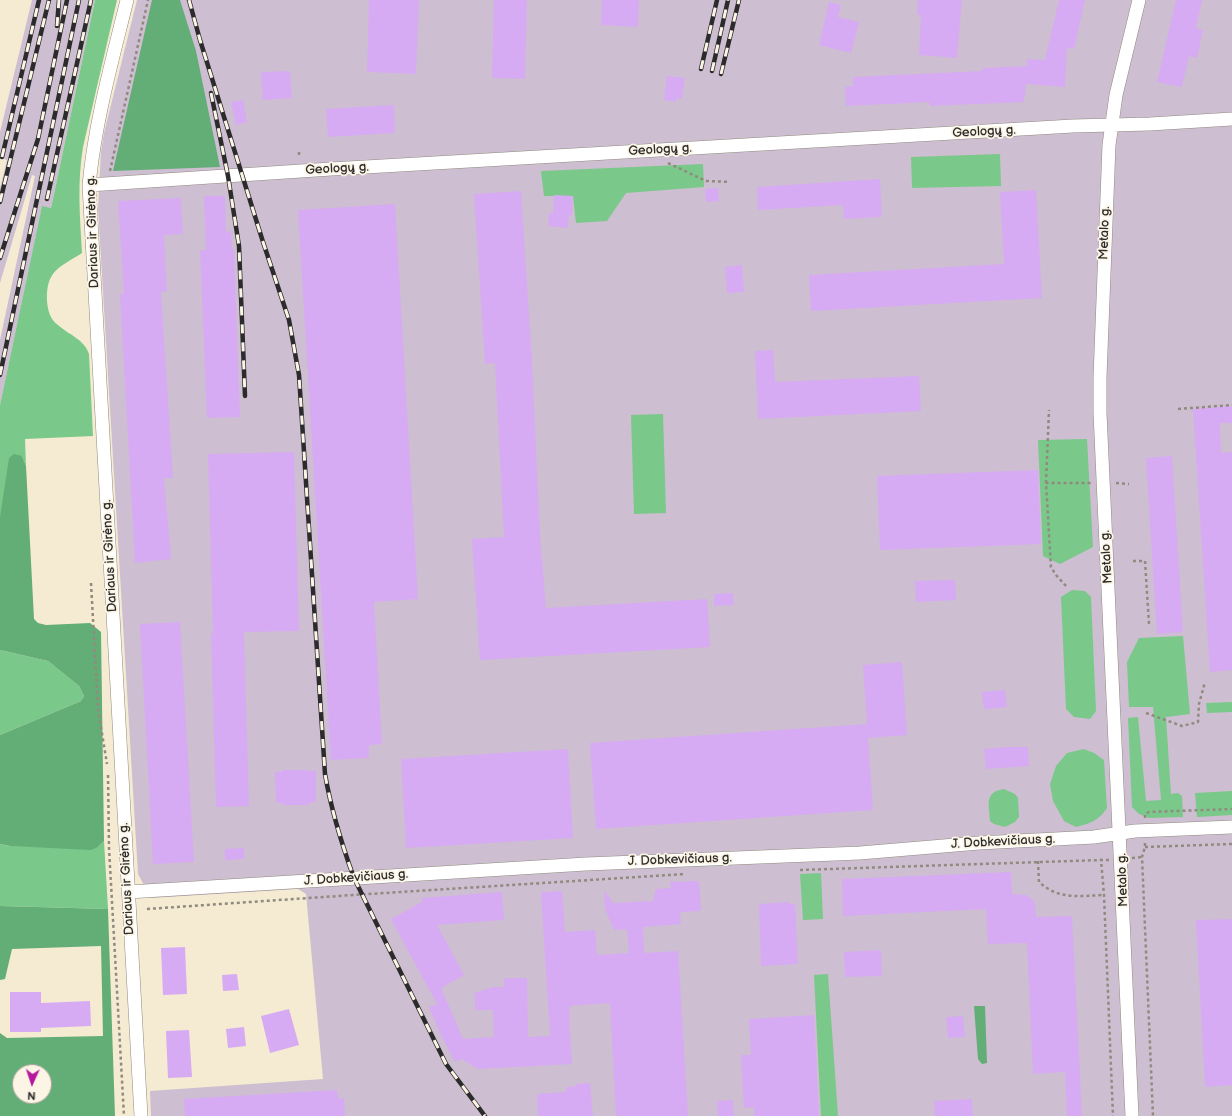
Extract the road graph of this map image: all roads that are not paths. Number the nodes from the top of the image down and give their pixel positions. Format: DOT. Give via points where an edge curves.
graph roads {
  1 [pos="128,0"];
  2 [pos="1138,0"];
  3 [pos="1232,119"];
  4 [pos="1112,125"];
  5 [pos="89,185"];
  6 [pos="1232,827"];
  7 [pos="1120,833"];
  8 [pos="128,892"];
  9 [pos="140,1116"];
  10 [pos="1132,1116"];
  1 -- 5 [label="street, Dariaus ir Girėno g." via="97,121"];
  2 -- 4 [label="street, Metalo g." via="1116,95"];
  3 -- 4 [label="street, Geologų g."];
  4 -- 5 [label="street, Geologų g."];
  4 -- 7 [label="street, Metalo g." via="1109,145 1100,413"];
  5 -- 8 [label="street, Dariaus ir Girėno g."];
  6 -- 7 [label="street, J. Dobkevičiaus g."];
  7 -- 8 [label="street, J. Dobkevičiaus g." via="860,853 578,864"];
  7 -- 10 [label="street, Metalo g."];
  8 -- 9 [label="street, Dariaus ir Girėno g."];
}
